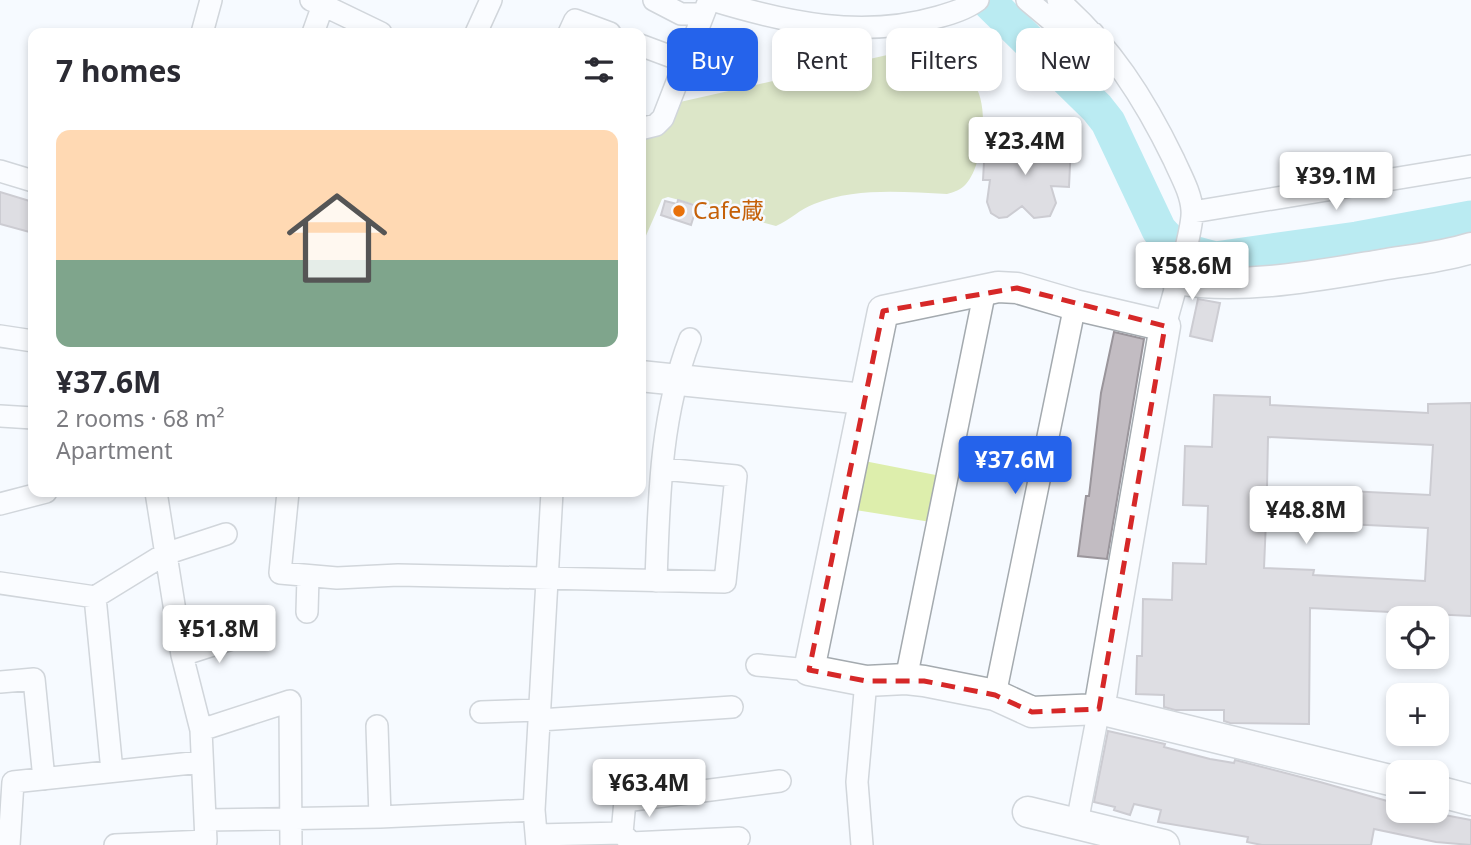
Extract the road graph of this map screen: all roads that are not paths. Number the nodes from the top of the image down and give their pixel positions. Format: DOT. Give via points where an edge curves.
graph roads {
  1 [pos="211,0"];
  2 [pos="491,0"];
  3 [pos="654,0"];
  4 [pos="1027,0"];
  5 [pos="1058,0"];
  6 [pos="319,2"];
  7 [pos="974,3"];
  8 [pos="708,4"];
  9 [pos="203,28"];
  10 [pos="314,28"];
  11 [pos="371,28"];
  12 [pos="478,28"];
  13 [pos="571,28"];
  14 [pos="597,28"];
  15 [pos="697,28"];
  16 [pos="1060,28"];
  17 [pos="1088,28"];
  18 [pos="646,47"];
  19 [pos="667,55"];
  20 [pos="1114,58"];
  21 [pos="672,91"];
  22 [pos="646,127"];
  23 [pos="1471,166"];
  24 [pos="0,171"];
  25 [pos="28,179"];
  26 [pos="1191,221"];
  27 [pos="1471,248"];
  28 [pos="1177,274"];
  29 [pos="985,290"];
  30 [pos="1075,305"];
  31 [pos="1165,326"];
  32 [pos="0,336"];
  33 [pos="690,339"];
  34 [pos="28,340"];
  35 [pos="646,377"];
  36 [pos="674,379"];
  37 [pos="864,399"];
  38 [pos="0,416"];
  39 [pos="28,418"];
  40 [pos="663,469"];
  41 [pos="28,497"];
  42 [pos="157,497"];
  43 [pos="288,497"];
  44 [pos="552,497"];
  45 [pos="0,504"];
  46 [pos="226,534"];
  47 [pos="165,554"];
  48 [pos="308,577"];
  49 [pos="547,579"];
  50 [pos="656,581"];
  51 [pos="0,583"];
  52 [pos="95,597"];
  53 [pos="307,612"];
  54 [pos="244,635"];
  55 [pos="182,655"];
  56 [pos="757,665"];
  57 [pos="808,670"];
  58 [pos="906,679"];
  59 [pos="866,681"];
  60 [pos="0,682"];
  61 [pos="995,695"];
  62 [pos="732,707"];
  63 [pos="1099,709"];
  64 [pos="481,712"];
  65 [pos="540,715"];
  66 [pos="377,726"];
  67 [pos="201,730"];
  68 [pos="201,762"];
  69 [pos="112,771"];
  70 [pos="44,779"];
  71 [pos="1386,779"];
  72 [pos="780,781"];
  73 [pos="1449,794"];
  74 [pos="1471,800"];
  75 [pos="534,810"];
  76 [pos="1028,812"];
  77 [pos="380,817"];
  78 [pos="292,819"];
  79 [pos="207,820"];
  80 [pos="1077,823"];
  81 [pos="622,833"];
  82 [pos="739,838"];
  83 [pos="537,840"];
  84 [pos="9,845"];
  85 [pos="115,845"];
  86 [pos="291,845"];
  87 [pos="862,845"];
  88 [pos="1164,845"];
  1 -- 9 [label="street"];
  2 -- 12 [label="street"];
  3 -- 8 [label="street" via="681,13"];
  4 -- 16 [label="street"];
  5 -- 17 [label="street"];
  6 -- 10 [label="street"];
  6 -- 11 [label="street"];
  7 -- 8 [label="street" via="909,26 844,29 775,20"];
  8 -- 15 [label="street"];
  13 -- 14 [label="street" via="575,20"];
  18 -- 19 [label="street"];
  20 -- 26 [label="street" via="1160,132 1185,185"];
  21 -- 22 [label="street" via="660,122"];
  23 -- 26 [label="street"];
  24 -- 25 [label="street"];
  26 -- 28 [label="street"];
  27 -- 28 [label="street" via="1286,278 1218,283"];
  28 -- 31 [label="street"];
  29 -- 30 [label="street" via="1017,288"];
  29 -- 37 [label="street" via="883,312"];
  29 -- 58 [label="street"];
  30 -- 31 [label="street"];
  30 -- 61 [label="street"];
  31 -- 63 [label="street"];
  32 -- 34 [label="street"];
  33 -- 36 [label="street"];
  35 -- 36 [label="street"];
  36 -- 37 [label="street"];
  36 -- 40 [label="street"];
  37 -- 57 [label="street"];
  38 -- 39 [label="street"];
  40 -- 50 [label="street"];
  40 -- 50 [label="street" via="736,476 725,582"];
  41 -- 45 [label="street"];
  42 -- 47 [label="street"];
  43 -- 48 [label="street" via="280,573"];
  44 -- 49 [label="street"];
  46 -- 47 [label="street"];
  47 -- 52 [label="street"];
  47 -- 55 [label="street"];
  48 -- 49 [label="street"];
  48 -- 53 [label="street"];
  49 -- 50 [label="street"];
  49 -- 65 [label="street"];
  51 -- 52 [label="street"];
  52 -- 69 [label="street"];
  54 -- 55 [label="street"];
  55 -- 67 [label="street"];
  56 -- 57 [label="street"];
  57 -- 59 [label="street"];
  58 -- 59 [label="street"];
  58 -- 61 [label="street"];
  59 -- 87 [label="street" via="857,782"];
  60 -- 70 [label="street" via="34,679"];
  61 -- 63 [label="street" via="1032,712"];
  62 -- 65 [label="street"];
  63 -- 71 [label="street"];
  63 -- 80 [label="street"];
  64 -- 65 [label="street"];
  65 -- 75 [label="street"];
  66 -- 77 [label="street"];
  67 -- 68 [label="street"];
  67 -- 78 [label="street" via="290,701"];
  68 -- 69 [label="street"];
  68 -- 79 [label="street"];
  69 -- 70 [label="street"];
  70 -- 84 [label="street" via="13,782"];
  72 -- 81 [label="street" via="625,801"];
  73 -- 74 [label="street"];
  75 -- 77 [label="street"];
  75 -- 83 [label="street"];
  76 -- 80 [label="street"];
  77 -- 78 [label="street"];
  78 -- 79 [label="street"];
  78 -- 86 [label="street"];
  79 -- 85 [label="street" via="206,841"];
  80 -- 88 [label="street"];
  81 -- 82 [label="street" via="631,843"];
  81 -- 83 [label="street"];
}
